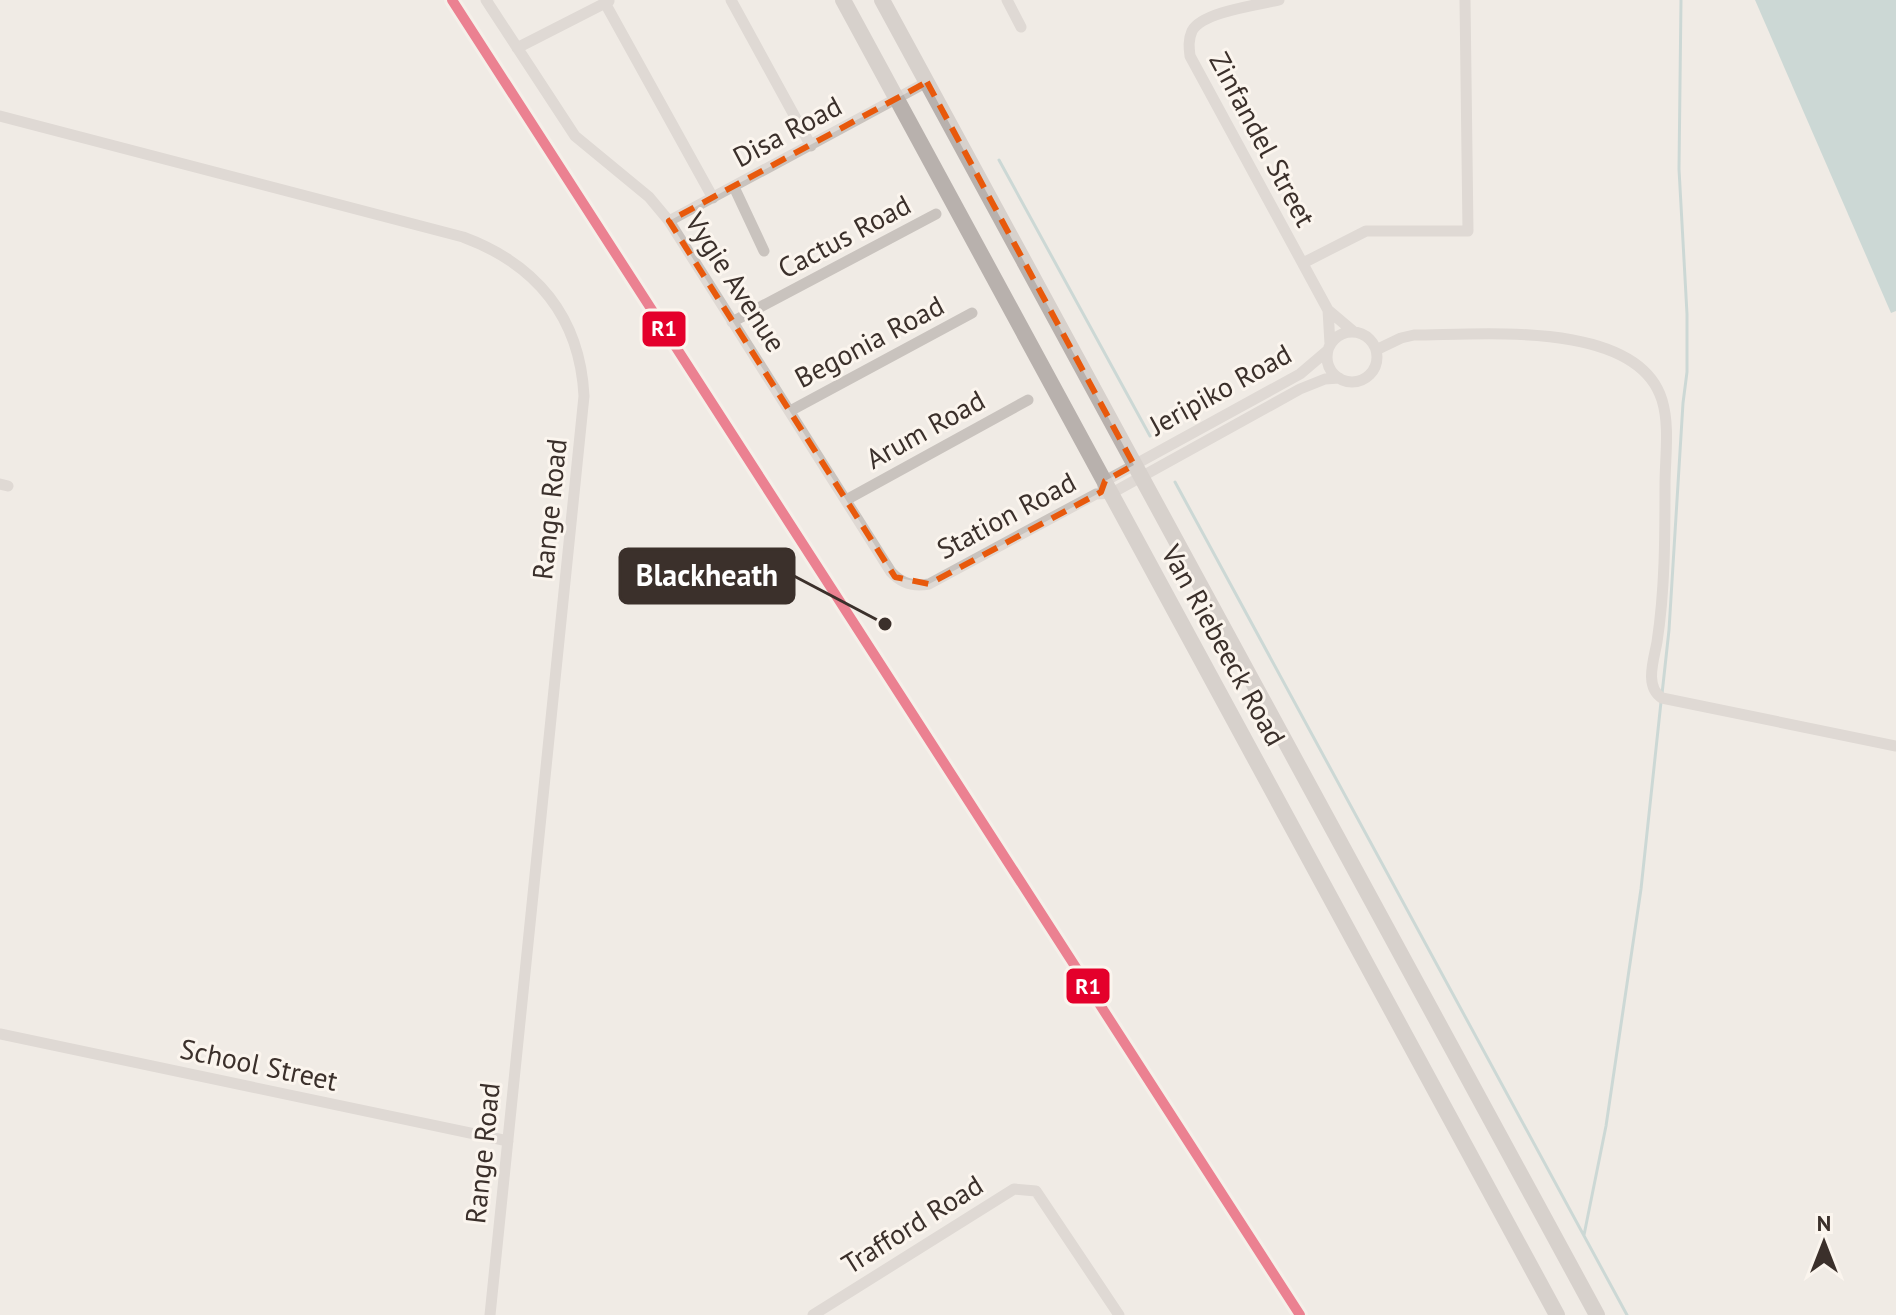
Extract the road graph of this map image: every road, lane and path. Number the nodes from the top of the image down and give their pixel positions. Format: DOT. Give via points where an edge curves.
graph roads {
  1 [pos="486,0"];
  2 [pos="731,0"];
  3 [pos="843,0"];
  4 [pos="882,0"];
  5 [pos="1007,0"];
  6 [pos="1279,0"];
  7 [pos="1465,0"];
  8 [pos="608,1"];
  9 [pos="1021,27"];
  10 [pos="517,48"];
  11 [pos="927,82"];
  12 [pos="897,99"];
  13 [pos="0,116"];
  14 [pos="811,146"];
  15 [pos="734,187"];
  16 [pos="713,198"];
  17 [pos="936,214"];
  18 [pos="669,221"];
  19 [pos="764,251"];
  20 [pos="1303,263"];
  21 [pos="1328,310"];
  22 [pos="972,313"];
  23 [pos="732,322"];
  24 [pos="1354,332"];
  25 [pos="1328,348"];
  26 [pos="1376,350"];
  27 [pos="1339,378"];
  28 [pos="1028,400"];
  29 [pos="790,411"];
  30 [pos="1137,471"];
  31 [pos="1106,489"];
  32 [pos="846,500"];
  33 [pos="935,581"];
  34 [pos="1896,746"];
  35 [pos="0,1034"];
  36 [pos="508,1141"];
  37 [pos="490,1315"];
  38 [pos="813,1315"];
  39 [pos="1119,1315"];
  40 [pos="1557,1315"];
  41 [pos="1597,1315"];
  1 -- 10 [label="street, Vygie Avenue"];
  2 -- 14 [label="street"];
  3 -- 12 [label="main road, Van Riebeeck Road"];
  4 -- 11 [label="main road, Van Riebeeck Road"];
  5 -- 9 [label="street"];
  6 -- 20 [label="street, Zinfandel Street" via="1213,16 1198,23 1188,40 1190,56"];
  7 -- 20 [label="street" via="1468,231 1366,231"];
  8 -- 10 [label="street"];
  8 -- 16 [label="street"];
  10 -- 18 [label="street, Vygie Avenue" via="575,136 649,197"];
  11 -- 12 [label="street, Disa Road"];
  11 -- 30 [label="main road, Van Riebeeck Road"];
  12 -- 14 [label="street, Disa Road"];
  12 -- 31 [label="main road, Van Riebeeck Road"];
  13 -- 36 [label="street, Range Road" via="463,237 516,264 538,283 564,319 579,356 584,396"];
  14 -- 15 [label="street, Disa Road"];
  15 -- 16 [label="street, Disa Road"];
  15 -- 19 [label="street"];
  16 -- 18 [label="street, Disa Road"];
  17 -- 23 [label="street, Cactus Road"];
  18 -- 23 [label="street, Vygie Avenue"];
  20 -- 21 [label="street, Zinfandel Street"];
  21 -- 24 [label="street, Zinfandel Street"];
  21 -- 25 [label="street, Zinfandel Street"];
  22 -- 29 [label="street, Begonia Road"];
  23 -- 29 [label="street, Vygie Avenue"];
  24 -- 25 [label="street" via="1340,335"];
  24 -- 26 [label="street" via="1368,338"];
  25 -- 27 [label="street" via="1329,367"];
  25 -- 30 [label="street, Jeripiko Road" via="1300,374"];
  26 -- 27 [label="street" via="1376,363 1365,378"];
  26 -- 34 [label="street" via="1414,335 1565,337 1608,349 1641,368 1662,399 1666,435 1664,550 1652,679 1658,696"];
  27 -- 30 [label="street, Jeripiko Road" via="1300,389"];
  28 -- 32 [label="street, Arum Road"];
  29 -- 32 [label="street, Vygie Avenue"];
  30 -- 31 [label="street, Station Road"];
  30 -- 41 [label="main road, Van Riebeeck Road"];
  31 -- 33 [label="street, Station Road"];
  31 -- 40 [label="main road, Van Riebeeck Road"];
  32 -- 33 [label="street, Vygie Avenue" via="895,577 916,585"];
  35 -- 36 [label="street, School Street"];
  36 -- 37 [label="street, Range Road"];
  38 -- 39 [label="street, Trafford Road" via="1023,1188 1036,1191"];
}
